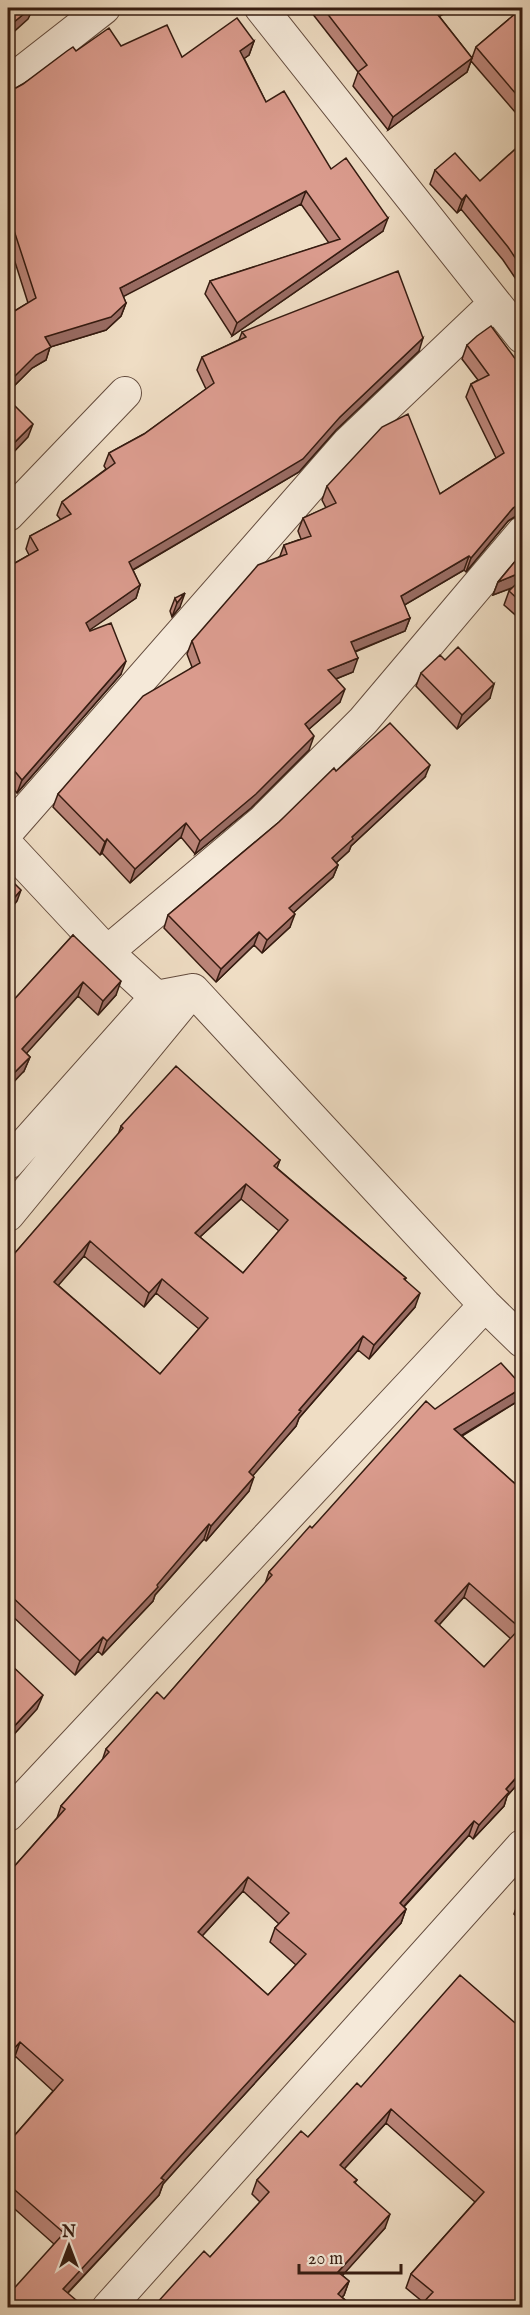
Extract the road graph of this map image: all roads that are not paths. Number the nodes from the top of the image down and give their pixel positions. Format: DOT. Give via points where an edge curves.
graph roads {
  1 [pos="104,8"];
  2 [pos="261,8"];
  3 [pos="8,83"];
  4 [pos="495,303"];
  5 [pos="522,337"];
  6 [pos="125,393"];
  7 [pos="8,515"];
  8 [pos="522,532"];
  9 [pos="8,831"];
  10 [pos="8,846"];
  11 [pos="107,952"];
  12 [pos="193,990"];
  13 [pos="156,997"];
  14 [pos="8,1164"];
  15 [pos="8,1215"];
  16 [pos="485,1305"];
  17 [pos="522,1341"];
  18 [pos="8,1815"];
  19 [pos="522,1846"];
  20 [pos="108,2307"];
  1 -- 3 [label="street"];
  2 -- 4 [label="street"];
  4 -- 5 [label="street"];
  4 -- 9 [label="street" via="348,444"];
  6 -- 7 [label="street"];
  8 -- 11 [label="street" via="363,721 263,820"];
  10 -- 11 [label="street"];
  11 -- 13 [label="street"];
  12 -- 13 [label="street"];
  12 -- 15 [label="street"];
  12 -- 16 [label="street"];
  13 -- 14 [label="street"];
  16 -- 17 [label="street"];
  16 -- 18 [label="street"];
  19 -- 20 [label="street"];
}
